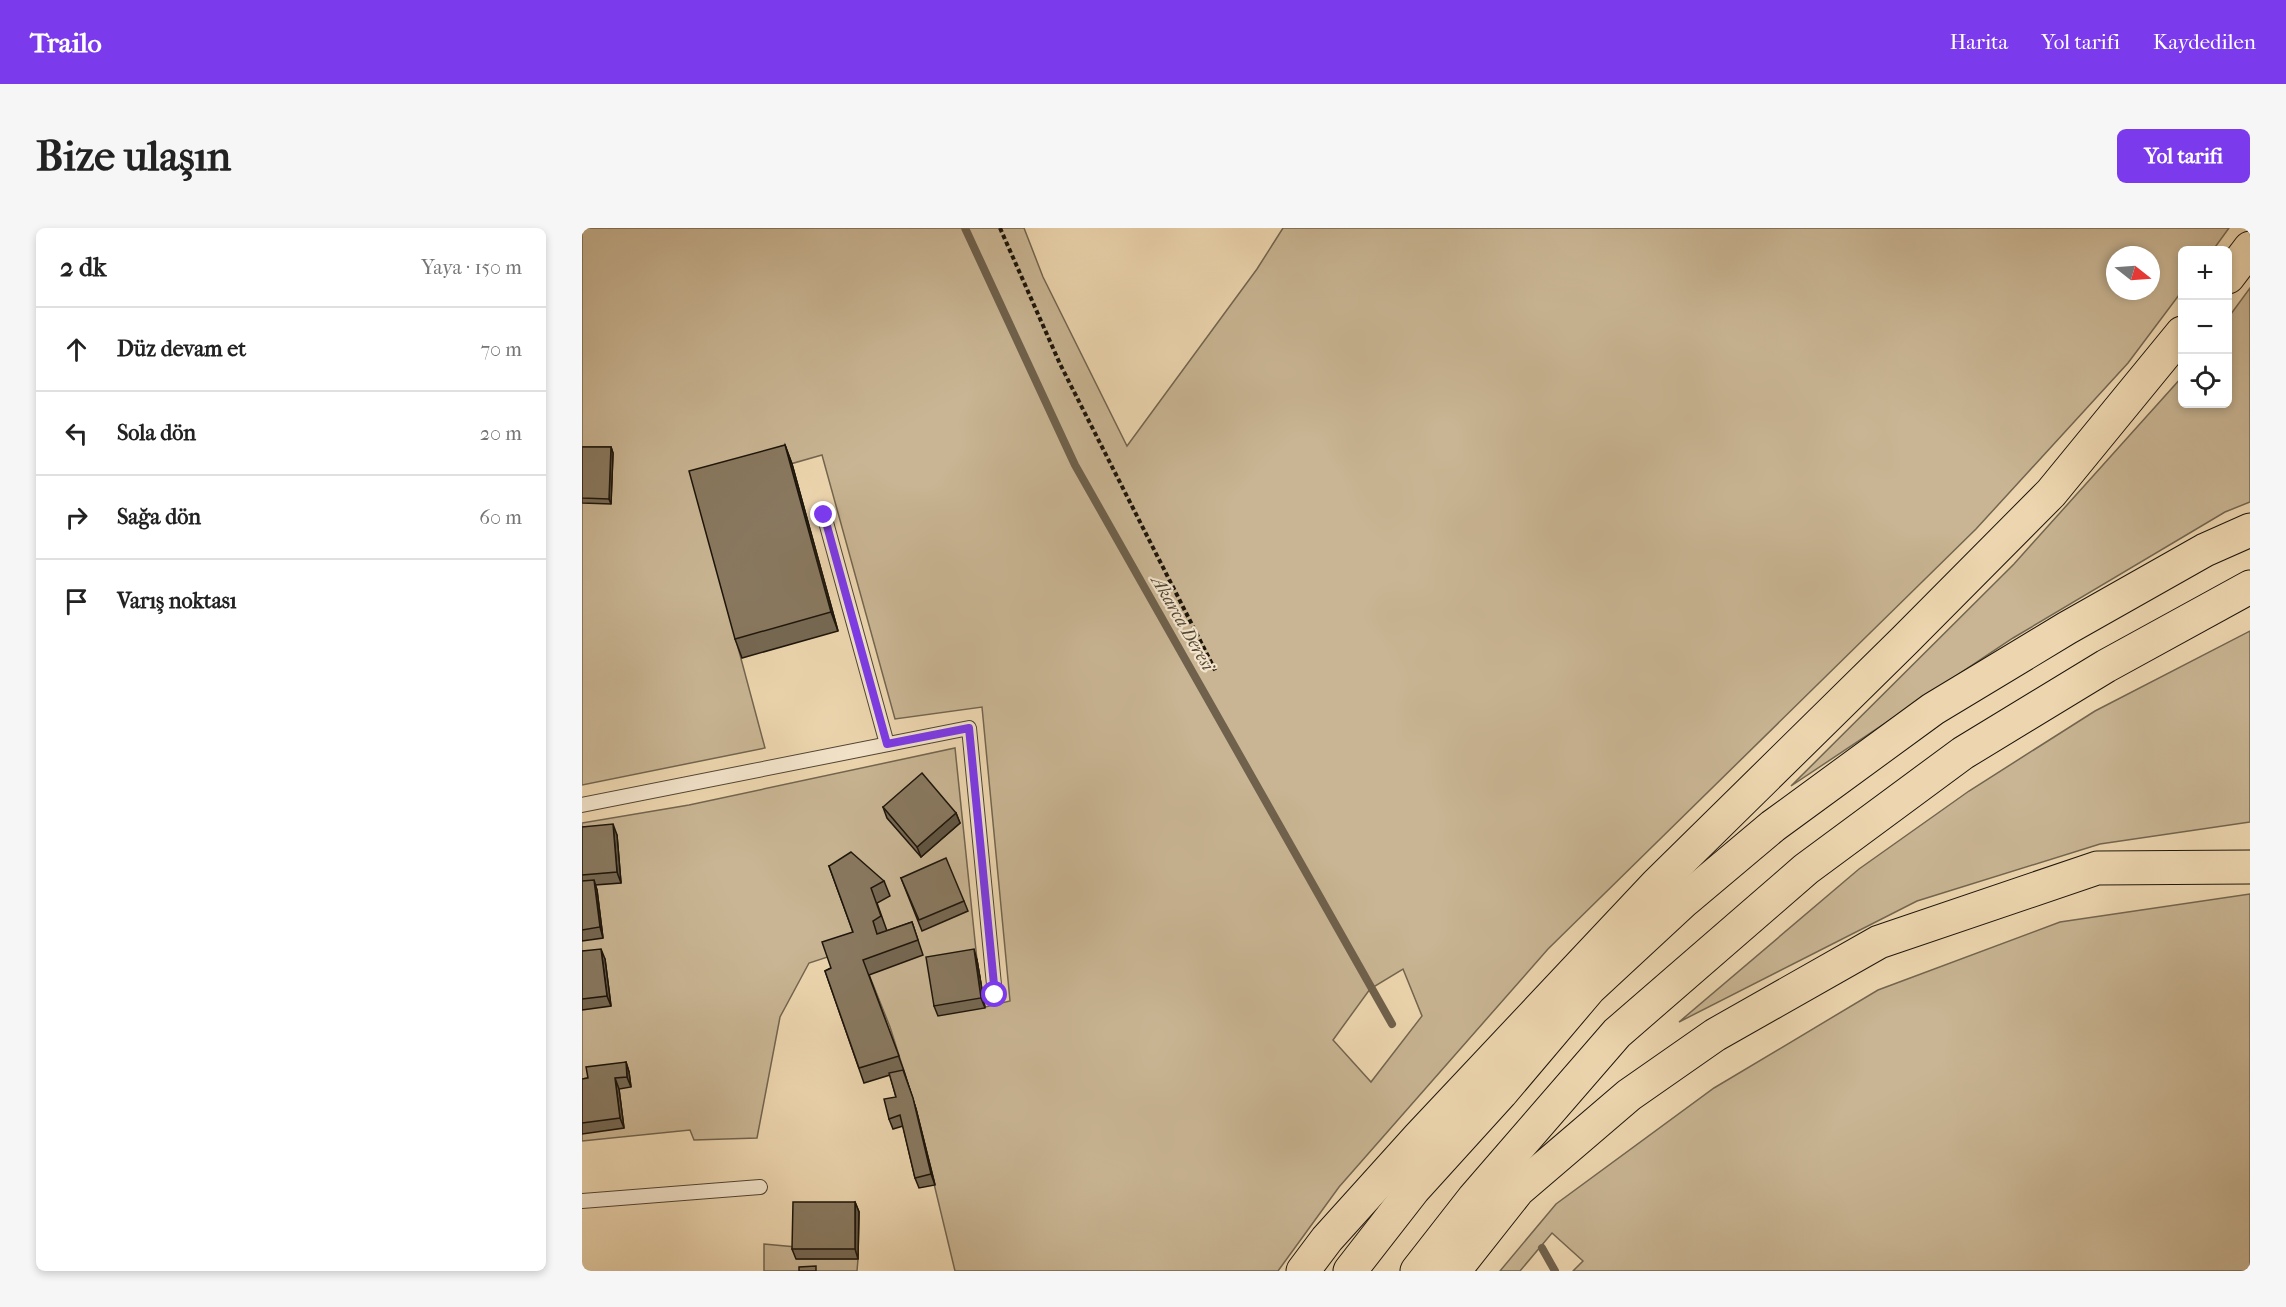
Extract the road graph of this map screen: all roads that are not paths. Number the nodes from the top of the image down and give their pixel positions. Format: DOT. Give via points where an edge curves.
graph roads {
  1 [pos="2250,248"];
  2 [pos="2232,272"];
  3 [pos="2178,338"];
  4 [pos="824,515"];
  5 [pos="2250,530"];
  6 [pos="2250,587"];
  7 [pos="887,744"];
  8 [pos="582,805"];
  9 [pos="2250,846"];
  10 [pos="2250,867"];
  11 [pos="2097,868"];
  12 [pos="995,995"];
  13 [pos="760,1187"];
  14 [pos="582,1201"];
  15 [pos="1303,1271"];
  16 [pos="1350,1271"];
  17 [pos="1418,1271"];
  18 [pos="1454,1271"];
  1 -- 2 [label="highway"];
  3 -- 15 [label="highway" via="2050,493 1648,893 1427,1129"];
  4 -- 7 [label="lane"];
  5 -- 16 [label="highway" via="2205,549 1933,709 1773,826 1589,989 1413,1190"];
  6 -- 17 [label="highway" via="2106,666 1963,753 1806,869 1617,1033 1474,1198"];
  7 -- 8 [label="lane"];
  7 -- 12 [label="lane" via="969,728"];
  9 -- 11 [label="highway"];
  10 -- 11 [label="highway"];
  11 -- 18 [label="highway" via="1879,942 1715,1035 1629,1095 1518,1190"];
  13 -- 14 [label="lane"];
}
